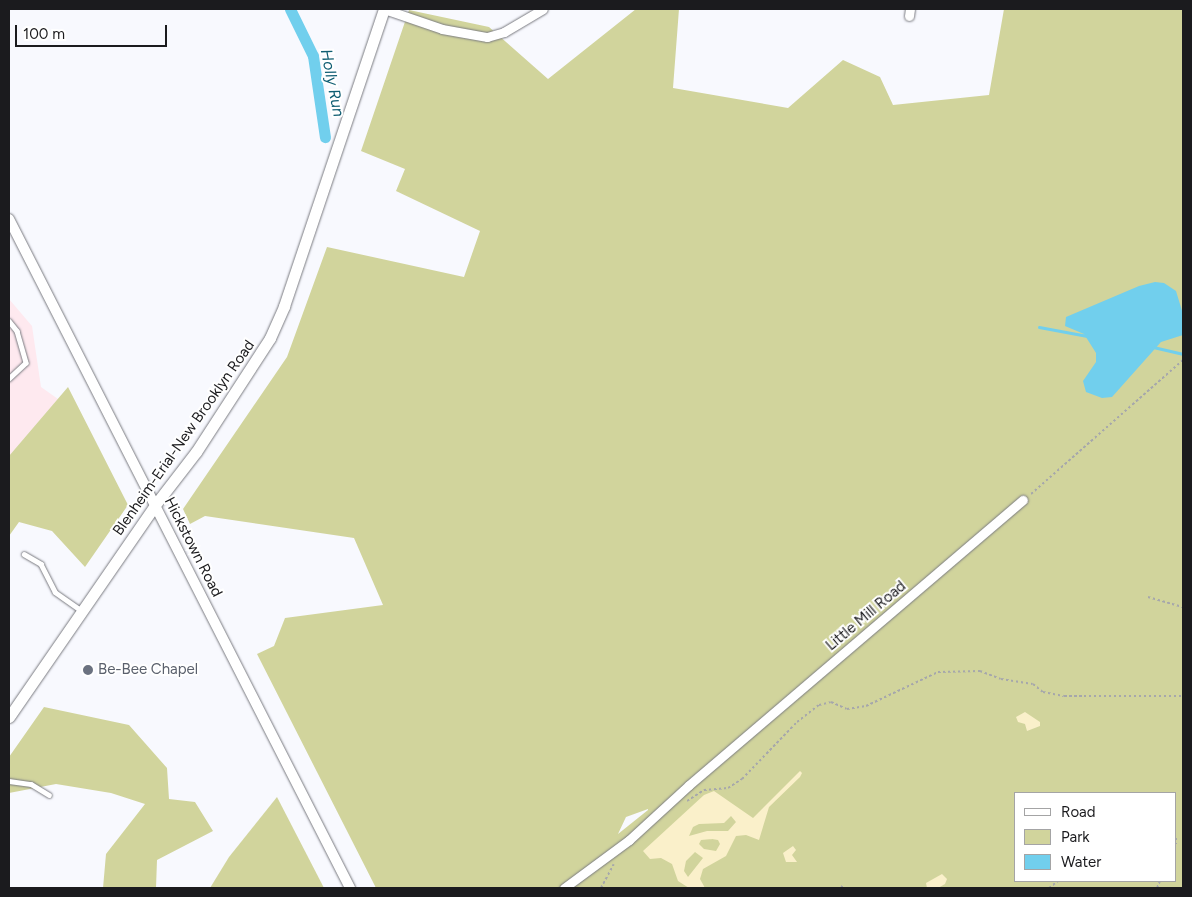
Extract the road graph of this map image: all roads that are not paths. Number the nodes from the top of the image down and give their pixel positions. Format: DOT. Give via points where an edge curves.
graph roads {
  1 [pos="384,9"];
  2 [pos="543,9"];
  3 [pos="9,219"];
  4 [pos="9,321"];
  5 [pos="9,379"];
  6 [pos="1023,500"];
  7 [pos="155,505"];
  8 [pos="24,554"];
  9 [pos="82,610"];
  10 [pos="9,717"];
  11 [pos="9,781"];
  12 [pos="49,795"];
  13 [pos="350,888"];
  14 [pos="564,888"];
  1 -- 2 [label="street" via="442,29 487,37 504,32"];
  1 -- 7 [label="main road, Blenheim-Erial-New Brooklyn Road" via="284,306 270,338 196,452"];
  3 -- 7 [label="street, Hickstown Road"];
  4 -- 5 [label="lane" via="18,332 26,363"];
  6 -- 14 [label="street, Little Mill Road" via="696,778 629,840"];
  7 -- 9 [label="main road, Blenheim-Erial-New Brooklyn Road"];
  7 -- 13 [label="street, Hickstown Road"];
  8 -- 9 [label="lane" via="41,564 55,592"];
  9 -- 10 [label="main road, Blenheim-Erial-New Brooklyn Road"];
  11 -- 12 [label="lane" via="31,784"];
}
